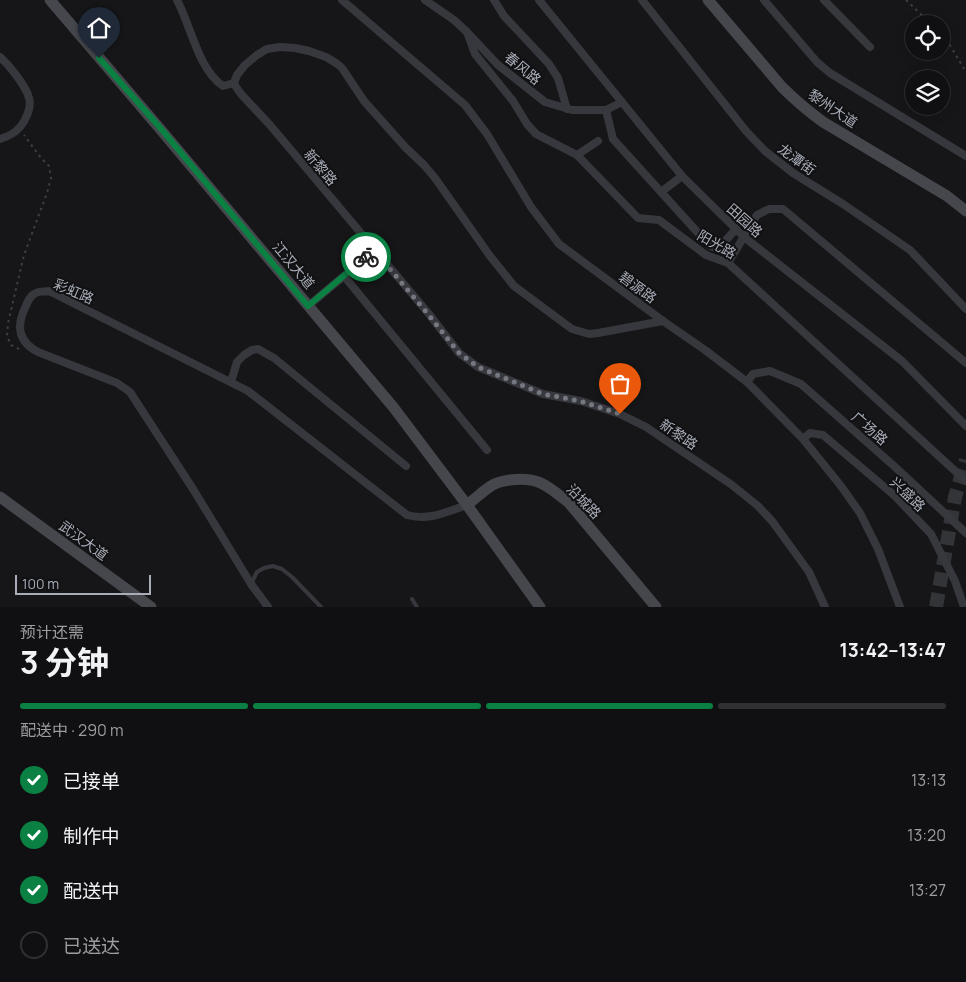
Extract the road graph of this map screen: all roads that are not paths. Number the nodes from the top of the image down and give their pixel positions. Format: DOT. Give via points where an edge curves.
graph roads {
  1 [pos="50,0"];
  2 [pos="177,0"];
  3 [pos="342,0"];
  4 [pos="425,0"];
  5 [pos="539,0"];
  6 [pos="642,0"];
  7 [pos="708,0"];
  8 [pos="764,0"];
  9 [pos="824,0"];
  10 [pos="494,1"];
  11 [pos="467,32"];
  12 [pos="870,47"];
  13 [pos="0,57"];
  14 [pos="234,83"];
  15 [pos="622,102"];
  16 [pos="567,109"];
  17 [pos="606,110"];
  18 [pos="0,139"];
  19 [pos="598,141"];
  20 [pos="577,155"];
  21 [pos="966,156"];
  22 [pos="682,176"];
  23 [pos="661,192"];
  24 [pos="966,211"];
  25 [pos="736,230"];
  26 [pos="744,237"];
  27 [pos="374,250"];
  28 [pos="728,263"];
  29 [pos="344,276"];
  30 [pos="308,306"];
  31 [pos="966,309"];
  32 [pos="663,322"];
  33 [pos="966,363"];
  34 [pos="231,382"];
  35 [pos="747,382"];
  36 [pos="966,426"];
  37 [pos="803,439"];
  38 [pos="486,450"];
  39 [pos="406,466"];
  40 [pos="966,481"];
  41 [pos="0,497"];
  42 [pos="467,505"];
  43 [pos="966,533"];
  44 [pos="251,584"];
  45 [pos="412,599"];
  46 [pos="151,607"];
  47 [pos="268,607"];
  48 [pos="321,607"];
  49 [pos="417,607"];
  50 [pos="540,607"];
  51 [pos="656,607"];
  52 [pos="825,607"];
  53 [pos="900,607"];
  54 [pos="964,607"];
  1 -- 30 [label="main road, 江汉大道"];
  2 -- 14 [label="street" via="206,68 223,86"];
  3 -- 32 [label="street, 碧源路" via="466,105 531,207 559,244"];
  4 -- 11 [label="street, 春风路"];
  5 -- 15 [label="street, 田园路"];
  6 -- 31 [label="street, 龙潭街" via="765,151 793,174 910,250"];
  7 -- 24 [label="main road, 黎州大道" via="794,100 823,122 947,196"];
  8 -- 21 [label="street" via="830,73"];
  9 -- 12 [label="street"];
  10 -- 16 [label="street" via="549,64 558,78"];
  11 -- 16 [label="street, 春风路" via="498,65 545,102"];
  11 -- 20 [label="street, 阳光路" via="475,54 527,124 536,134"];
  13 -- 18 [label="street" via="30,99 29,109 19,128"];
  14 -- 27 [label="street, 新黎路"];
  14 -- 32 [label="street" via="245,65 267,49 295,48 326,57 342,68 364,101 429,171 507,279 520,292 572,329 589,334"];
  15 -- 17 [label="street, 春风路"];
  15 -- 22 [label="street, 田园路"];
  16 -- 17 [label="street, 春风路"];
  17 -- 23 [label="street" via="613,139"];
  19 -- 20 [label="street"];
  20 -- 28 [label="street, 阳光路" via="638,218 659,220 706,256"];
  22 -- 23 [label="street"];
  22 -- 25 [label="street, 田园路"];
  23 -- 25 [label="street" via="709,245 718,249"];
  25 -- 26 [label="street, 田园路"];
  26 -- 28 [label="street"];
  26 -- 33 [label="street" via="757,215 783,208"];
  26 -- 36 [label="street, 田园路" via="902,361"];
  27 -- 29 [label="street"];
  27 -- 52 [label="street, 新黎路" via="459,353 478,367 543,394 580,401 620,414 646,427 739,490 772,521 809,572"];
  28 -- 40 [label="street, 阳光路"];
  29 -- 30 [label="street"];
  29 -- 38 [label="street"];
  30 -- 42 [label="main road, 江汉大道" via="394,408"];
  32 -- 35 [label="street, 碧源路"];
  34 -- 39 [label="street" via="237,362 258,349 274,358"];
  34 -- 42 [label="street, 彩虹路" via="248,391 408,515 417,518 436,516"];
  34 -- 44 [label="street, 彩虹路" via="48,291 36,293 29,299 20,317 19,329 29,348 117,382 130,392"];
  35 -- 37 [label="street, 碧源路"];
  35 -- 43 [label="street, 广场路" via="753,374 770,371 800,384"];
  37 -- 53 [label="street, 碧源路" via="860,513"];
  37 -- 54 [label="street, 兴盛路" via="810,433 822,435 895,496 931,534 955,581"];
  41 -- 46 [label="main road, 武汉大道"];
  42 -- 50 [label="main road, 江汉大道"];
  42 -- 51 [label="main road, 沿城路" via="501,482 523,478 536,480 569,503"];
  44 -- 47 [label="street"];
  44 -- 48 [label="lane" via="257,572 273,566 292,577"];
  45 -- 49 [label="lane"];
}
